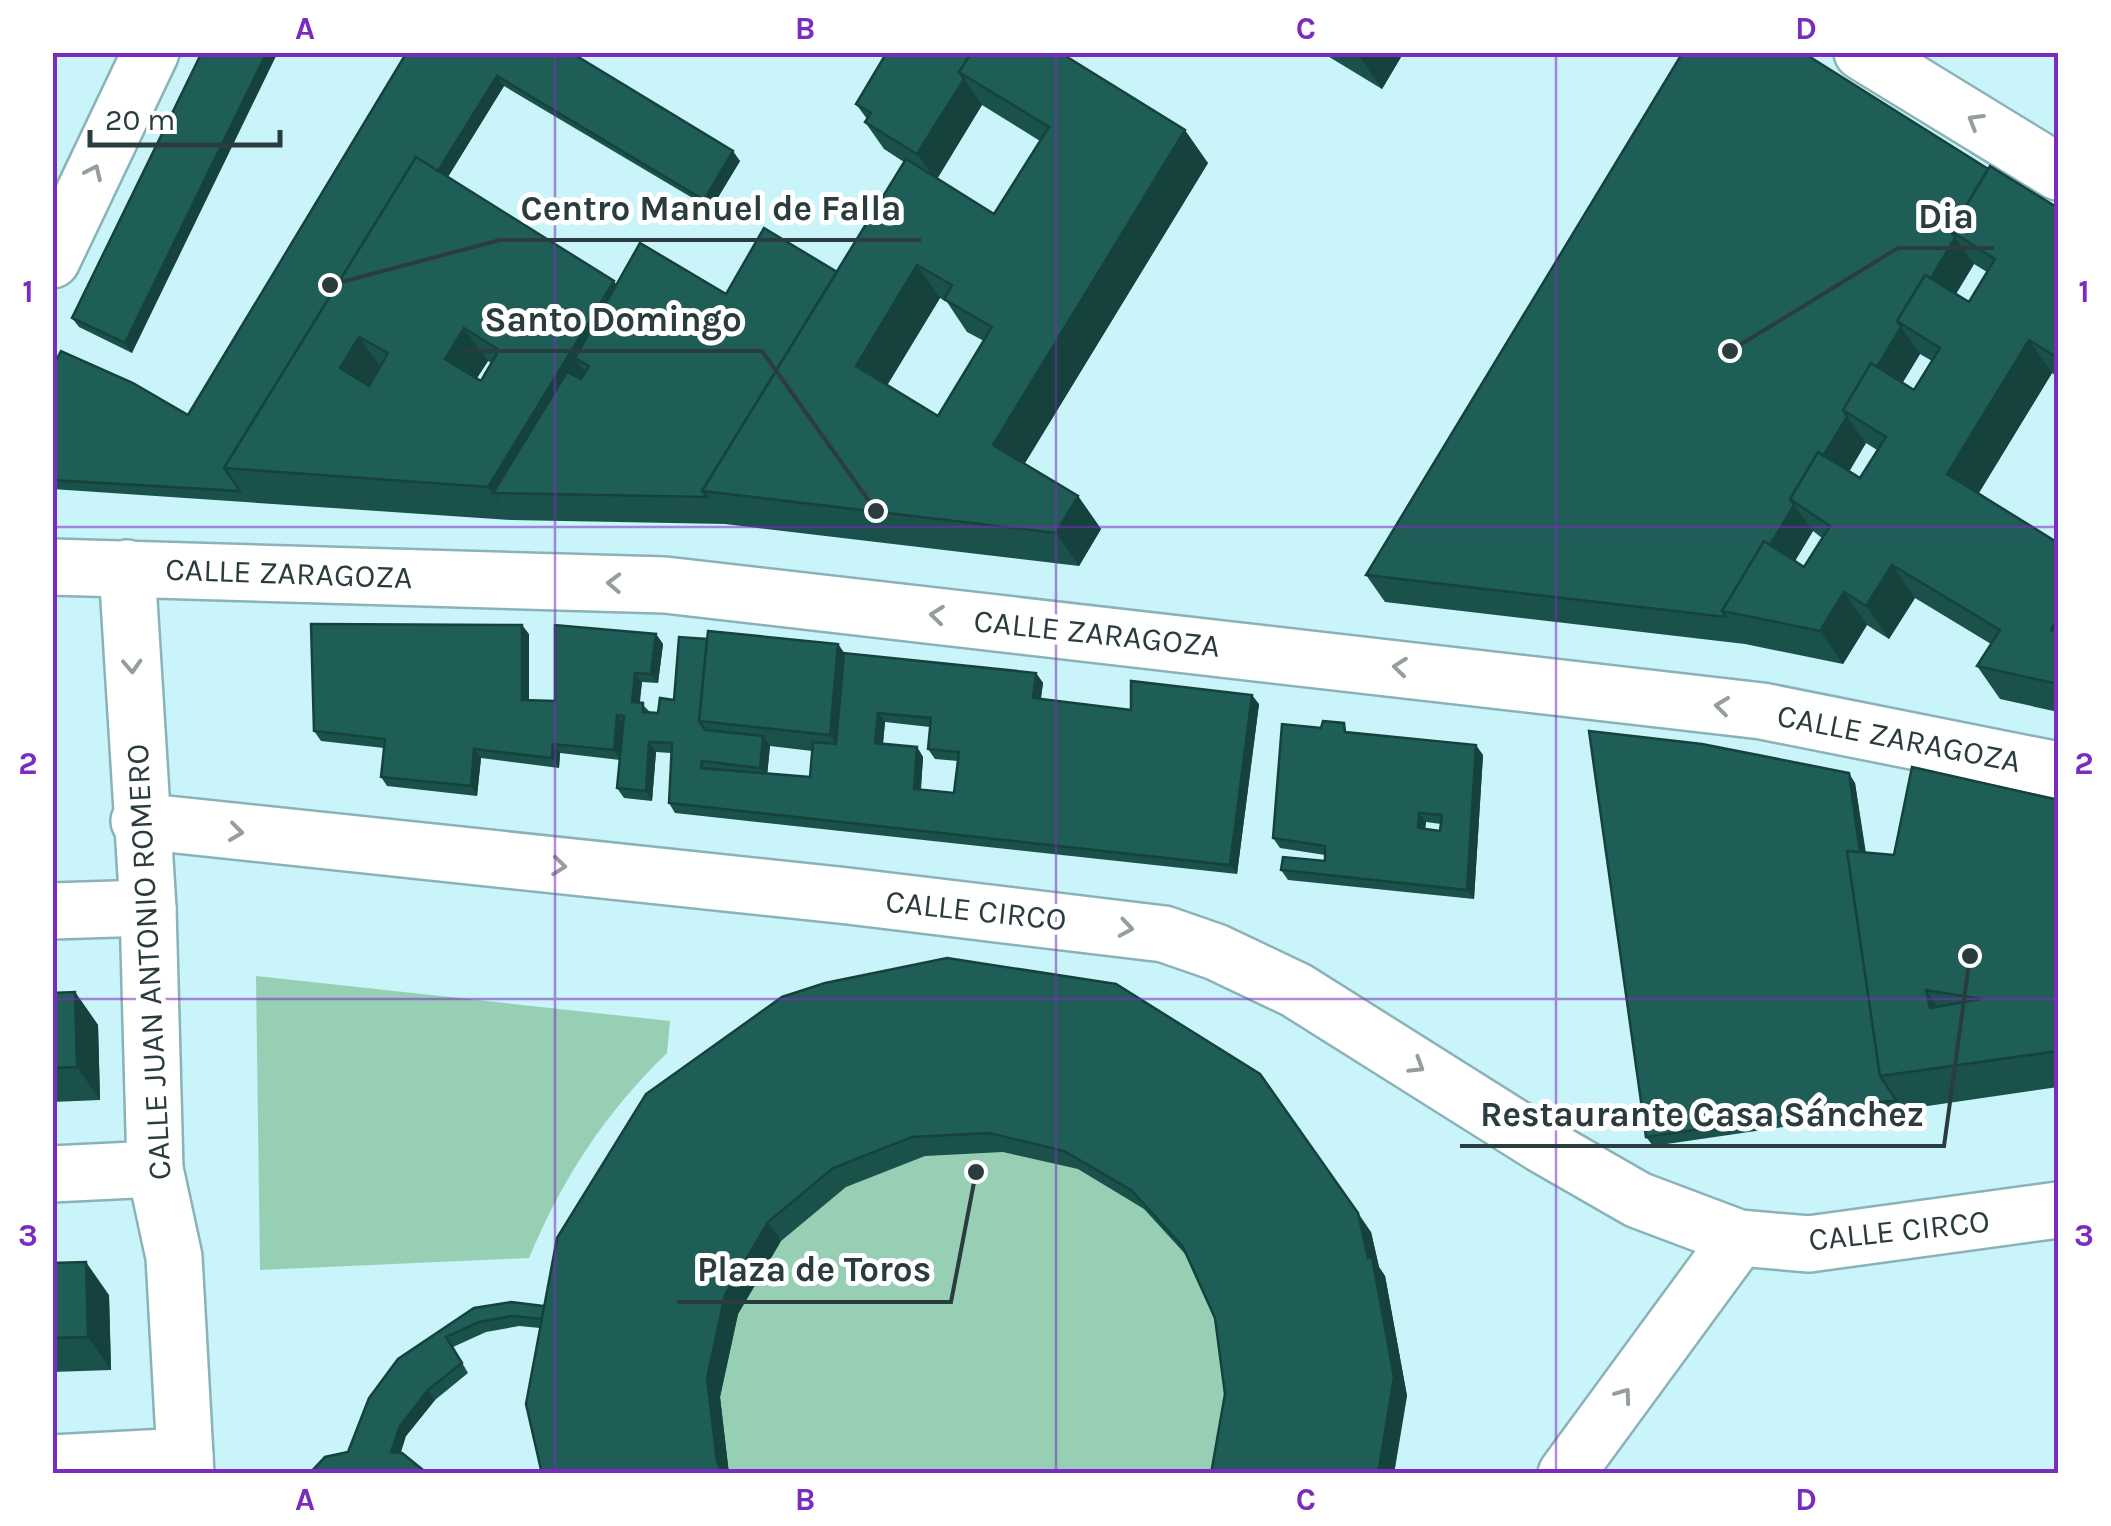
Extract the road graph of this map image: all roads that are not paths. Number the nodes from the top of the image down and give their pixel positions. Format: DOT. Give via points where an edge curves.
graph roads {
  1 [pos="151,52"];
  2 [pos="1862,52"];
  3 [pos="2058,172"];
  4 [pos="52,260"];
  5 [pos="52,568"];
  6 [pos="127,568"];
  7 [pos="2058,770"];
  8 [pos="139,821"];
  9 [pos="148,908"];
  10 [pos="52,911"];
  11 [pos="155,1169"];
  12 [pos="52,1174"];
  13 [pos="2058,1210"];
  14 [pos="1739,1238"];
  15 [pos="52,1463"];
  16 [pos="186,1465"];
  17 [pos="1566,1474"];
  4 -- 1 [label="street, one-way"];
  3 -- 2 [label="street, one-way"];
  5 -- 6 [label="street, CALLE ZARAGOZA"];
  7 -- 6 [label="street, CALLE ZARAGOZA, one-way" via="1743,709 665,585"];
  6 -- 8 [label="street, CALLE JUAN ANTONIO ROMERO, one-way"];
  8 -- 9 [label="street, CALLE JUAN ANTONIO ROMERO"];
  8 -- 14 [label="street, CALLE CIRCO, one-way" via="1164,934 1296,990 1638,1200"];
  9 -- 10 [label="street"];
  9 -- 11 [label="street, CALLE JUAN ANTONIO ROMERO"];
  11 -- 12 [label="street"];
  11 -- 16 [label="street, CALLE JUAN ANTONIO ROMERO" via="174,1257"];
  13 -- 14 [label="street, CALLE CIRCO" via="1809,1244"];
  17 -- 14 [label="street, one-way"];
  15 -- 16 [label="street"];
}
